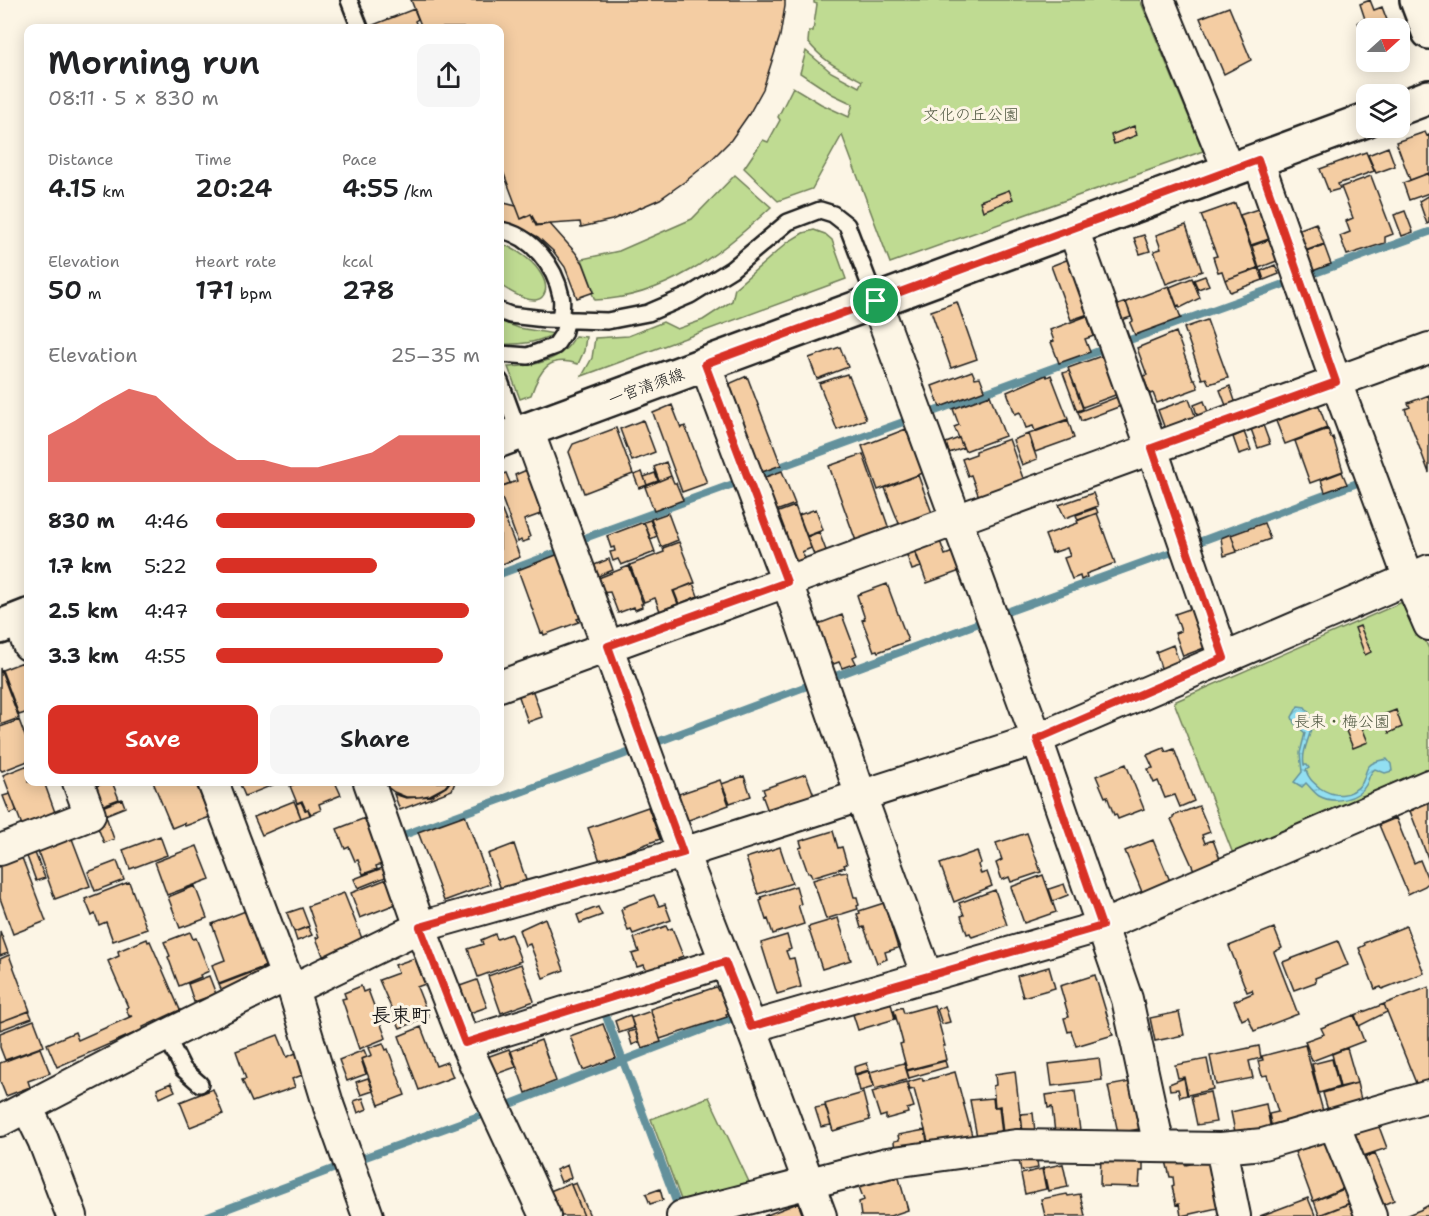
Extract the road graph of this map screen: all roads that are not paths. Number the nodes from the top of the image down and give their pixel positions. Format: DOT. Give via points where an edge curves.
graph roads {
  1 [pos="349,0"];
  2 [pos="1159,0"];
  3 [pos="1417,0"];
  4 [pos="358,24"];
  5 [pos="1429,32"];
  6 [pos="1429,97"];
  7 [pos="1410,104"];
  8 [pos="1356,124"];
  9 [pos="1244,165"];
  10 [pos="1073,228"];
  11 [pos="504,232"];
  12 [pos="876,301"];
  13 [pos="504,310"];
  14 [pos="563,320"];
  15 [pos="1429,348"];
  16 [pos="504,354"];
  17 [pos="705,364"];
  18 [pos="1336,382"];
  19 [pos="504,394"];
  20 [pos="516,434"];
  21 [pos="1152,448"];
  22 [pos="957,520"];
  23 [pos="1419,574"];
  24 [pos="787,582"];
  25 [pos="1429,625"];
  26 [pos="608,646"];
  27 [pos="1224,658"];
  28 [pos="504,685"];
  29 [pos="1037,739"];
  30 [pos="1429,785"];
  31 [pos="79,786"];
  32 [pos="215,786"];
  33 [pos="370,786"];
  34 [pos="861,796"];
  35 [pos="0,850"];
  36 [pos="683,853"];
  37 [pos="1102,926"];
  38 [pos="420,927"];
  39 [pos="725,962"];
  40 [pos="927,976"];
  41 [pos="289,982"];
  42 [pos="751,1027"];
  43 [pos="166,1035"];
  44 [pos="465,1043"];
  45 [pos="200,1084"];
  46 [pos="1429,1096"];
  47 [pos="8,1114"];
  48 [pos="1334,1124"];
  49 [pos="1159,1146"];
  50 [pos="1221,1148"];
  51 [pos="809,1183"];
  52 [pos="72,1216"];
  53 [pos="368,1216"];
  54 [pos="545,1216"];
  55 [pos="682,1216"];
  56 [pos="821,1216"];
  57 [pos="1235,1216"];
  58 [pos="1371,1216"];
  1 -- 4 [label="lane"];
  2 -- 9 [label="street"];
  3 -- 5 [label="main road"];
  6 -- 7 [label="main road"];
  8 -- 9 [label="main road, 一宮清須線"];
  9 -- 10 [label="main road, 一宮清須線"];
  9 -- 18 [label="street"];
  10 -- 12 [label="main road, 一宮清須線"];
  10 -- 21 [label="street"];
  11 -- 14 [label="lane" via="525,241 544,257 556,278"];
  12 -- 14 [label="lane" via="847,225 820,210 788,222 732,269 690,295 648,313 607,321"];
  12 -- 17 [label="main road, 一宮清須線"];
  12 -- 22 [label="street"];
  13 -- 14 [label="lane"];
  14 -- 16 [label="lane" via="563,334 555,345 528,356"];
  15 -- 18 [label="street"];
  17 -- 20 [label="main road, 一宮清須線"];
  17 -- 24 [label="street"];
  18 -- 21 [label="street"];
  18 -- 23 [label="street"];
  19 -- 20 [label="lane"];
  20 -- 26 [label="street"];
  21 -- 22 [label="street"];
  21 -- 27 [label="street"];
  22 -- 24 [label="street"];
  22 -- 29 [label="street"];
  23 -- 25 [label="street"];
  23 -- 27 [label="street"];
  24 -- 26 [label="street"];
  24 -- 34 [label="street"];
  26 -- 28 [label="street"];
  26 -- 36 [label="street"];
  27 -- 29 [label="street"];
  29 -- 34 [label="street"];
  29 -- 37 [label="street"];
  30 -- 37 [label="street"];
  31 -- 35 [label="street" via="90,815"];
  32 -- 41 [label="street"];
  33 -- 38 [label="street"];
  34 -- 36 [label="street"];
  34 -- 40 [label="street"];
  36 -- 38 [label="street"];
  36 -- 39 [label="street"];
  37 -- 40 [label="street"];
  37 -- 49 [label="street" via="1127,999"];
  38 -- 41 [label="street"];
  38 -- 44 [label="street"];
  39 -- 42 [label="street"];
  39 -- 44 [label="street"];
  40 -- 42 [label="street"];
  41 -- 43 [label="street"];
  41 -- 53 [label="street"];
  42 -- 51 [label="street"];
  43 -- 45 [label="lane" via="183,1068"];
  43 -- 47 [label="street"];
  44 -- 54 [label="street"];
  46 -- 48 [label="street"];
  47 -- 52 [label="street" via="43,1140"];
  48 -- 50 [label="street" via="1263,1144"];
  48 -- 58 [label="street"];
  49 -- 50 [label="street"];
  49 -- 51 [label="street" via="1016,1145 887,1163"];
  50 -- 57 [label="street"];
  51 -- 55 [label="street"];
  51 -- 56 [label="street"];
}
